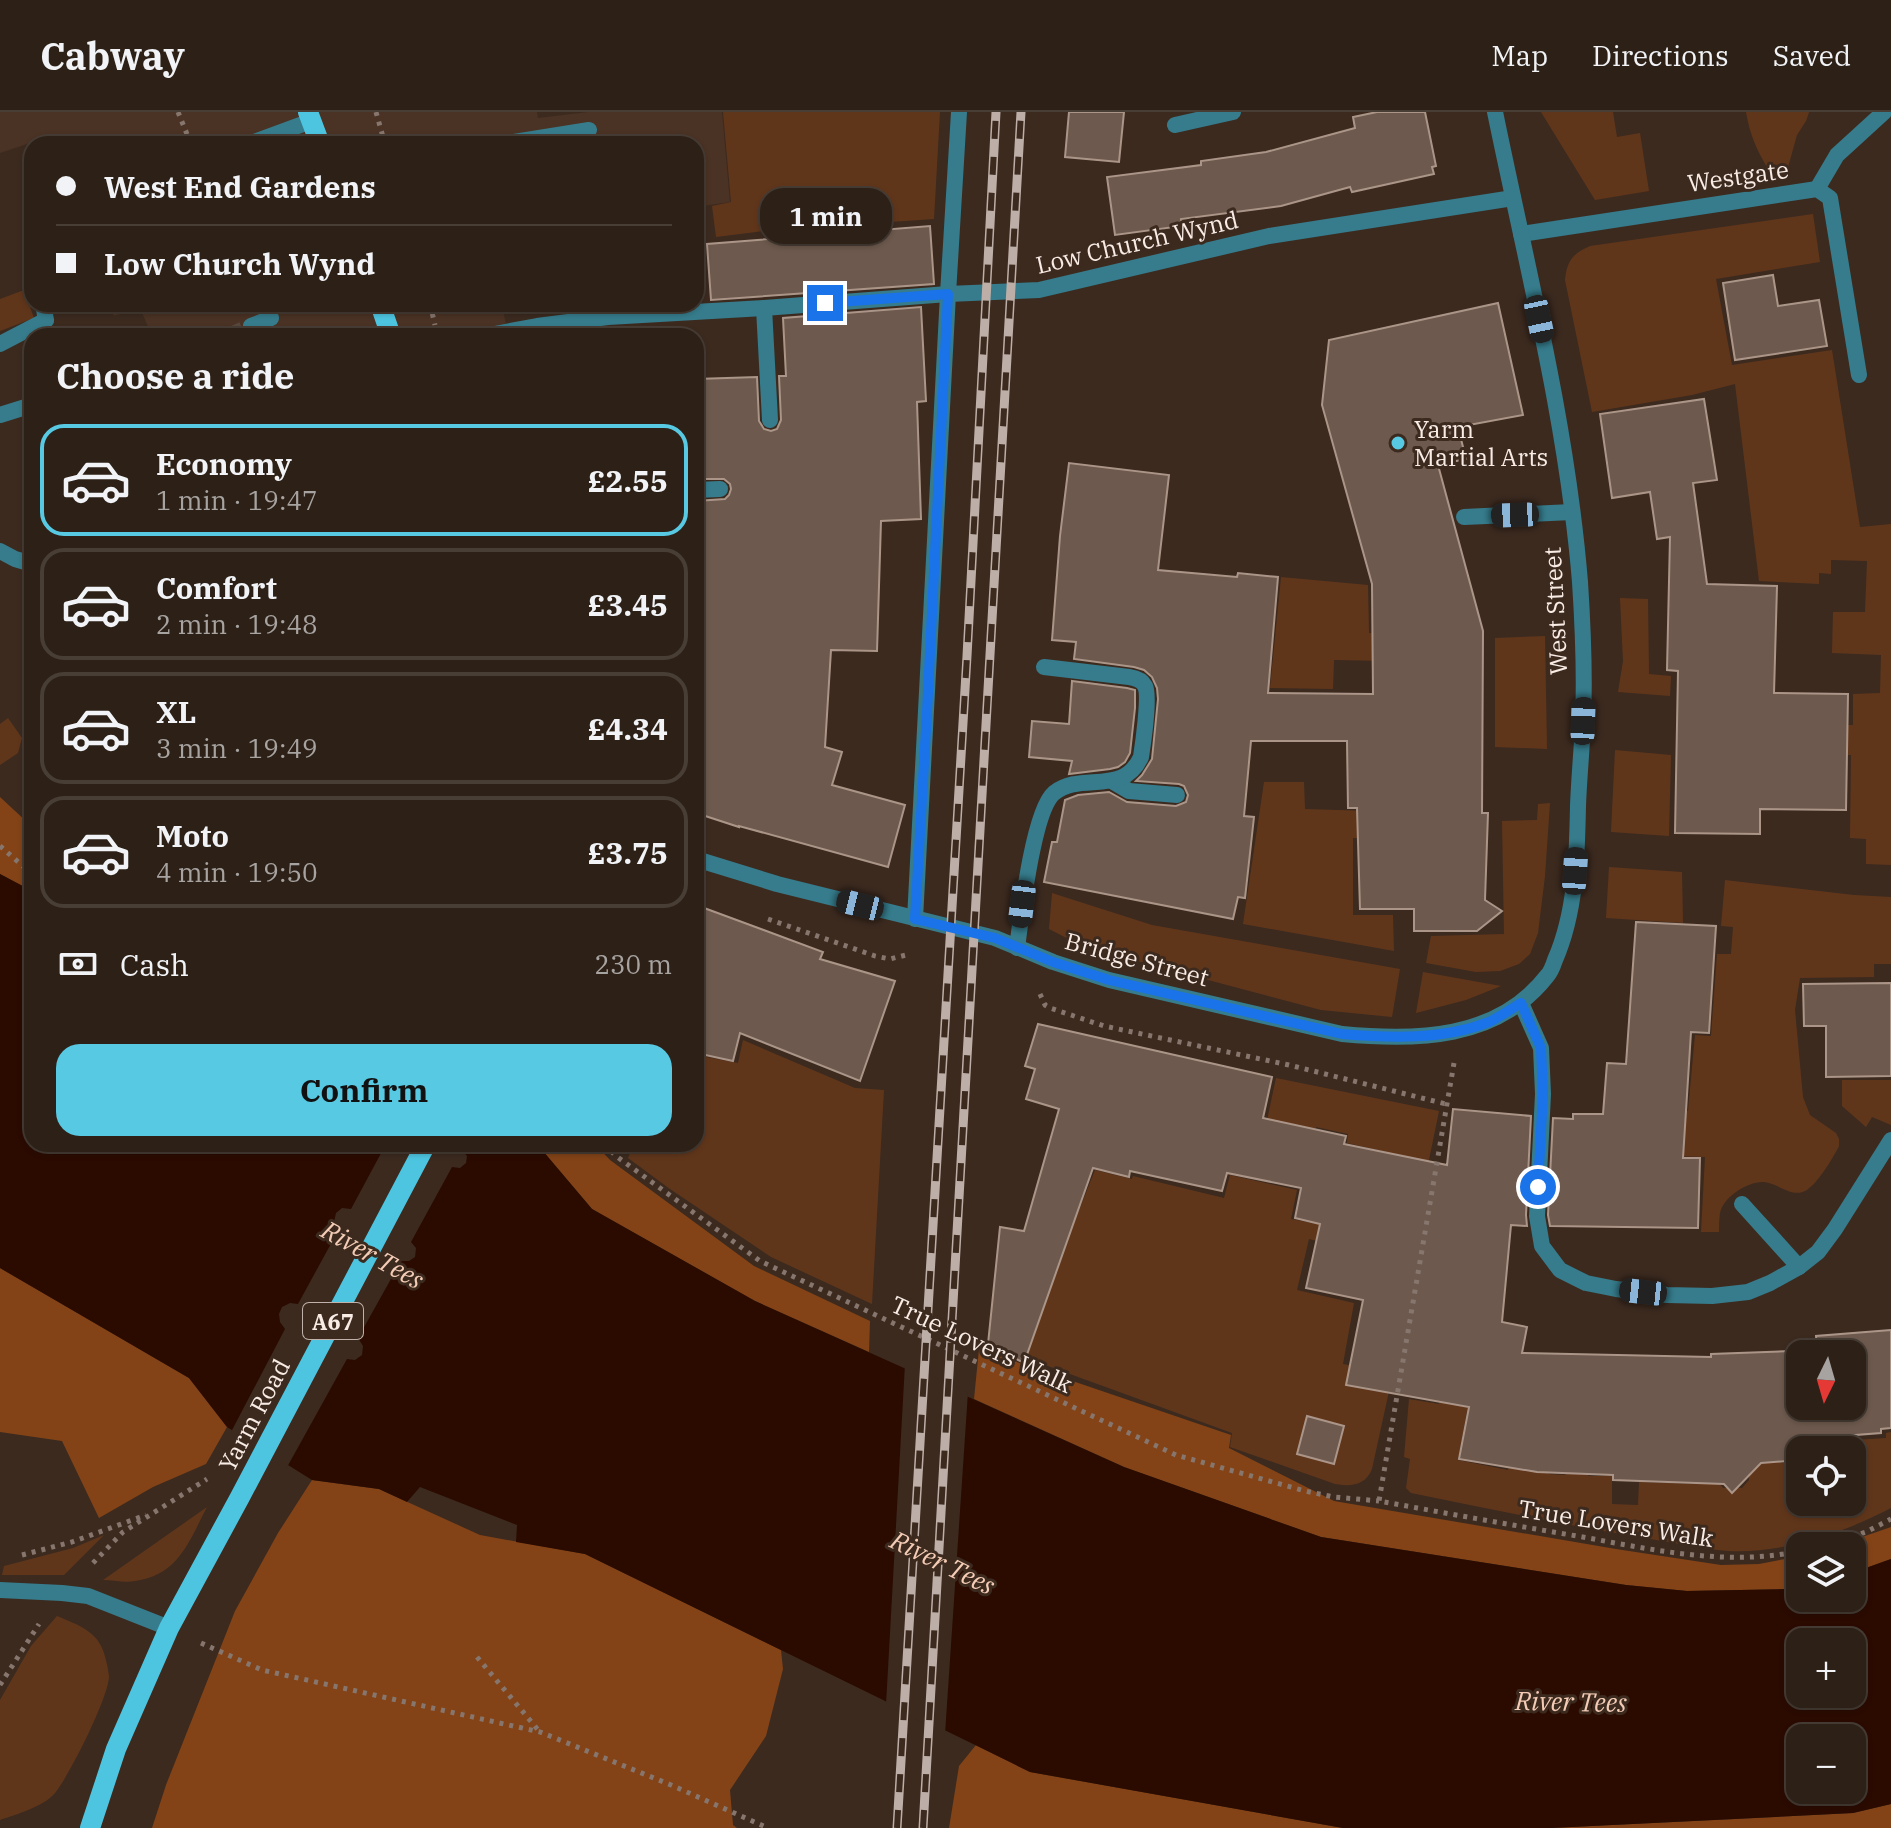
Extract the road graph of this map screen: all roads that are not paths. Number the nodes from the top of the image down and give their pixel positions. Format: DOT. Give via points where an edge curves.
graph roads {
  1 [pos="959,112"];
  2 [pos="1233,112"];
  3 [pos="1495,112"];
  4 [pos="1884,112"];
  5 [pos="310,116"];
  6 [pos="1175,125"];
  7 [pos="589,130"];
  8 [pos="266,136"];
  9 [pos="317,136"];
  10 [pos="551,136"];
  11 [pos="1817,189"];
  12 [pos="1513,198"];
  13 [pos="1521,234"];
  14 [pos="948,294"];
  15 [pos="764,308"];
  16 [pos="704,311"];
  17 [pos="44,312"];
  18 [pos="695,312"];
  19 [pos="271,318"];
  20 [pos="251,326"];
  21 [pos="31,328"];
  22 [pos="526,328"];
  23 [pos="24,331"];
  24 [pos="0,344"];
  25 [pos="1859,375"];
  26 [pos="24,408"];
  27 [pos="0,415"];
  28 [pos="770,420"];
  29 [pos="720,489"];
  30 [pos="704,490"];
  31 [pos="1572,512"];
  32 [pos="1464,517"];
  33 [pos="0,551"];
  34 [pos="24,562"];
  35 [pos="1044,667"];
  36 [pos="1112,781"];
  37 [pos="1177,795"];
  38 [pos="704,861"];
  39 [pos="915,919"];
  40 [pos="1017,948"];
  41 [pos="1521,1003"];
  42 [pos="1891,1140"];
  43 [pos="422,1152"];
  44 [pos="1742,1204"];
  45 [pos="1799,1267"];
  46 [pos="0,1590"];
  47 [pos="169,1628"];
  48 [pos="90,1828"];
  1 -- 14 [label="street"];
  2 -- 6 [label="street"];
  3 -- 12 [label="street, West Street"];
  4 -- 11 [label="street" via="1837,155"];
  5 -- 8 [label="street"];
  5 -- 9 [label="main road"];
  7 -- 10 [label="street"];
  11 -- 13 [label="street, Westgate"];
  11 -- 25 [label="street, Westgate" via="1830,198"];
  12 -- 13 [label="street, West Street"];
  12 -- 14 [label="street, Low Church Wynd" via="1269,236 1039,290"];
  13 -- 31 [label="street, West Street" via="1557,406"];
  14 -- 15 [label="street, Low Church Wynd"];
  14 -- 39 [label="street"];
  15 -- 16 [label="street, Low Church Wynd"];
  15 -- 28 [label="street"];
  17 -- 21 [label="street" via="46,320"];
  18 -- 22 [label="street, Low Church Wynd"];
  19 -- 20 [label="street"];
  23 -- 24 [label="street"];
  26 -- 27 [label="street"];
  29 -- 30 [label="street"];
  31 -- 32 [label="street"];
  31 -- 41 [label="street, West Street" via="1584,678 1573,900 1549,974"];
  33 -- 34 [label="street"];
  35 -- 36 [label="street" via="1137,678 1146,687 1141,757 1131,771"];
  36 -- 37 [label="street" via="1129,791"];
  36 -- 40 [label="street" via="1066,786 1049,799 1025,881"];
  38 -- 39 [label="street, Bridge Street"];
  39 -- 40 [label="street, Bridge Street"];
  40 -- 41 [label="street, Bridge Street" via="1109,980 1371,1037 1459,1031 1492,1021"];
  41 -- 45 [label="street" via="1541,1048 1537,1216 1542,1246 1560,1270 1616,1289 1712,1296 1748,1292"];
  42 -- 45 [label="street" via="1835,1229"];
  43 -- 47 [label="main road, Yarm Road / A67"];
  44 -- 45 [label="street"];
  46 -- 47 [label="street" via="88,1596"];
  47 -- 48 [label="main road, A67" via="116,1749"];
}
